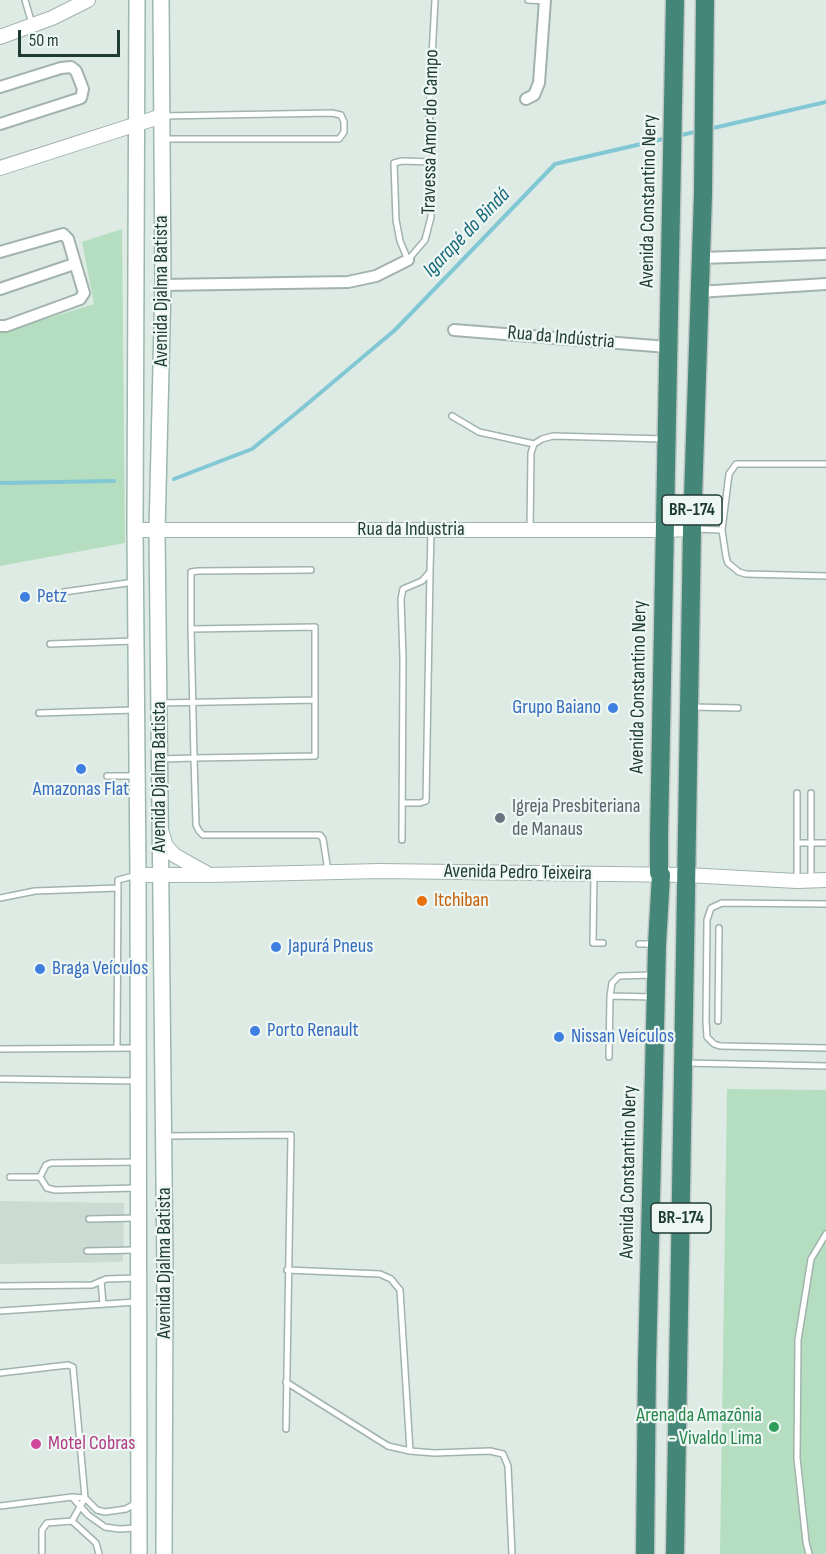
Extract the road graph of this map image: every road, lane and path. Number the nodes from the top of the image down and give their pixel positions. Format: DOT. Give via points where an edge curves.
graph roads {
  1 [pos="25,0"];
  2 [pos="88,0"];
  3 [pos="137,0"];
  4 [pos="160,0"];
  5 [pos="435,0"];
  6 [pos="528,0"];
  7 [pos="675,0"];
  8 [pos="705,0"];
  9 [pos="545,1"];
  10 [pos="74,4"];
  11 [pos="32,25"];
  12 [pos="0,37"];
  13 [pos="0,87"];
  14 [pos="526,99"];
  15 [pos="162,116"];
  16 [pos="0,124"];
  17 [pos="136,125"];
  18 [pos="162,139"];
  19 [pos="433,162"];
  20 [pos="0,168"];
  21 [pos="0,252"];
  22 [pos="826,254"];
  23 [pos="700,258"];
  24 [pos="408,260"];
  25 [pos="74,264"];
  26 [pos="826,284"];
  27 [pos="163,285"];
  28 [pos="0,289"];
  29 [pos="698,292"];
  30 [pos="0,326"];
  31 [pos="454,330"];
  32 [pos="668,347"];
  33 [pos="452,416"];
  34 [pos="666,439"];
  35 [pos="534,444"];
  36 [pos="826,464"];
  37 [pos="692,529"];
  38 [pos="135,530"];
  39 [pos="431,530"];
  40 [pos="530,530"];
  41 [pos="664,530"];
  42 [pos="722,530"];
  43 [pos="158,531"];
  44 [pos="311,570"];
  45 [pos="430,572"];
  46 [pos="826,576"];
  47 [pos="136,582"];
  48 [pos="64,592"];
  49 [pos="191,629"];
  50 [pos="136,641"];
  51 [pos="50,644"];
  52 [pos="315,700"];
  53 [pos="193,702"];
  54 [pos="159,703"];
  55 [pos="689,707"];
  56 [pos="738,708"];
  57 [pos="136,710"];
  58 [pos="39,712"];
  59 [pos="194,758"];
  60 [pos="160,759"];
  61 [pos="107,776"];
  62 [pos="137,776"];
  63 [pos="797,793"];
  64 [pos="811,793"];
  65 [pos="402,803"];
  66 [pos="160,828"];
  67 [pos="402,840"];
  68 [pos="797,843"];
  69 [pos="811,843"];
  70 [pos="826,843"];
  71 [pos="328,873"];
  72 [pos="594,874"];
  73 [pos="138,875"];
  74 [pos="160,875"];
  75 [pos="210,875"];
  76 [pos="661,875"];
  77 [pos="686,875"];
  78 [pos="812,880"];
  79 [pos="826,880"];
  80 [pos="797,881"];
  81 [pos="118,888"];
  82 [pos="0,898"];
  83 [pos="826,904"];
  84 [pos="719,928"];
  85 [pos="603,943"];
  86 [pos="656,975"];
  87 [pos="610,996"];
  88 [pos="656,997"];
  89 [pos="718,1022"];
  90 [pos="139,1047"];
  91 [pos="0,1048"];
  92 [pos="117,1048"];
  93 [pos="826,1048"];
  94 [pos="609,1057"];
  95 [pos="683,1063"];
  96 [pos="826,1066"];
  97 [pos="0,1079"];
  98 [pos="139,1081"];
  99 [pos="164,1136"];
  100 [pos="139,1161"];
  101 [pos="40,1177"];
  102 [pos="10,1178"];
  103 [pos="139,1188"];
  104 [pos="139,1218"];
  105 [pos="89,1219"];
  106 [pos="826,1234"];
  107 [pos="138,1250"];
  108 [pos="87,1251"];
  109 [pos="287,1270"];
  110 [pos="138,1278"];
  111 [pos="101,1281"];
  112 [pos="0,1286"];
  113 [pos="138,1301"];
  114 [pos="103,1304"];
  115 [pos="0,1311"];
  116 [pos="0,1373"];
  117 [pos="286,1382"];
  118 [pos="286,1429"];
  119 [pos="410,1451"];
  120 [pos="72,1497"];
  121 [pos="85,1498"];
  122 [pos="139,1501"];
  123 [pos="0,1506"];
  124 [pos="80,1507"];
  125 [pos="72,1521"];
  126 [pos="139,1528"];
  127 [pos="42,1552"];
  128 [pos="99,1554"];
  129 [pos="140,1554"];
  130 [pos="164,1554"];
  131 [pos="512,1554"];
  132 [pos="645,1554"];
  133 [pos="675,1554"];
  134 [pos="809,1554"];
  1 -- 11 [label="lane"];
  2 -- 10 [label="street"];
  3 -- 17 [label="main road, Avenida Djalma Batista"];
  4 -- 15 [label="main road, Avenida Djalma Batista"];
  5 -- 19 [label="lane, Travessa Amor do Campo" via="429,113"];
  6 -- 9 [label="lane"];
  7 -- 32 [label="highway, Avenida Constantino Nery / BR-174"];
  8 -- 23 [label="highway, BR-174"];
  9 -- 14 [label="street" via="539,83 534,95"];
  10 -- 11 [label="street"];
  11 -- 12 [label="street"];
  13 -- 16 [label="street" via="70,67 83,89 81,98"];
  15 -- 17 [label="street"];
  15 -- 18 [label="main road, Avenida Djalma Batista"];
  15 -- 18 [label="lane" via="332,113 341,115 344,132 339,139"];
  17 -- 20 [label="street"];
  17 -- 38 [label="main road, Avenida Djalma Batista"];
  18 -- 27 [label="main road, Avenida Djalma Batista"];
  19 -- 24 [label="lane, Travessa Amor do Campo" via="431,217 425,240"];
  19 -- 24 [label="lane" via="394,163 396,220"];
  21 -- 25 [label="street" via="59,234 68,239"];
  22 -- 23 [label="street"];
  23 -- 29 [label="highway, BR-174"];
  24 -- 27 [label="street, Travessa Amor do Campo" via="376,276 348,282"];
  25 -- 28 [label="street"];
  25 -- 30 [label="street" via="84,293 80,299"];
  26 -- 29 [label="street"];
  27 -- 43 [label="main road, Avenida Djalma Batista"];
  29 -- 37 [label="highway, BR-174"];
  31 -- 32 [label="street, Rua da Indústria"];
  32 -- 34 [label="highway, Avenida Constantino Nery / BR-174"];
  33 -- 35 [label="lane" via="479,432"];
  34 -- 35 [label="lane" via="554,436"];
  34 -- 41 [label="highway, Avenida Constantino Nery / BR-174"];
  35 -- 40 [label="lane"];
  36 -- 42 [label="lane" via="736,464 729,474"];
  37 -- 41 [label="street, Rua da Industria"];
  37 -- 42 [label="lane"];
  37 -- 55 [label="highway, BR-174"];
  38 -- 43 [label="street, Rua da Industria"];
  38 -- 47 [label="main road, Avenida Djalma Batista"];
  39 -- 40 [label="street, Rua da Industria"];
  39 -- 43 [label="street, Rua da Industria"];
  39 -- 45 [label="lane"];
  40 -- 41 [label="street, Rua da Industria"];
  41 -- 76 [label="highway, Avenida Constantino Nery / BR-174"];
  42 -- 46 [label="lane" via="728,563 739,572"];
  43 -- 54 [label="main road, Avenida Djalma Batista"];
  44 -- 49 [label="lane" via="191,572"];
  45 -- 65 [label="lane" via="422,581 403,589 401,599"];
  45 -- 65 [label="lane" via="426,801"];
  47 -- 48 [label="lane"];
  47 -- 50 [label="main road, Avenida Djalma Batista"];
  49 -- 52 [label="lane" via="315,627"];
  49 -- 53 [label="lane"];
  50 -- 51 [label="lane"];
  50 -- 57 [label="main road, Avenida Djalma Batista"];
  52 -- 53 [label="lane"];
  52 -- 59 [label="lane" via="315,756"];
  53 -- 54 [label="lane"];
  53 -- 59 [label="lane"];
  54 -- 60 [label="main road, Avenida Djalma Batista"];
  55 -- 56 [label="lane"];
  55 -- 77 [label="highway, BR-174"];
  57 -- 58 [label="lane"];
  57 -- 62 [label="main road, Avenida Djalma Batista"];
  59 -- 60 [label="lane"];
  59 -- 71 [label="lane" via="196,825 203,835 320,835"];
  60 -- 66 [label="main road, Avenida Djalma Batista"];
  61 -- 62 [label="lane"];
  62 -- 73 [label="main road, Avenida Djalma Batista"];
  63 -- 68 [label="lane"];
  64 -- 69 [label="lane"];
  65 -- 67 [label="lane"];
  66 -- 74 [label="main road, Avenida Djalma Batista"];
  66 -- 75 [label="street" via="174,855"];
  68 -- 69 [label="lane"];
  68 -- 80 [label="lane"];
  69 -- 70 [label="lane"];
  69 -- 78 [label="lane"];
  71 -- 72 [label="street, Avenida Pedro Teixeira"];
  71 -- 75 [label="street, Avenida Pedro Teixeira"];
  72 -- 76 [label="street, Avenida Pedro Teixeira"];
  72 -- 85 [label="lane" via="593,943"];
  73 -- 74 [label="street, Avenida Pedro Teixeira"];
  73 -- 81 [label="lane" via="118,879"];
  73 -- 90 [label="main road, Avenida Djalma Batista"];
  74 -- 75 [label="street, Avenida Pedro Teixeira"];
  74 -- 99 [label="main road, Avenida Djalma Batista"];
  76 -- 77 [label="street, Avenida Pedro Teixeira"];
  76 -- 86 [label="highway, Avenida Constantino Nery / BR-174" via="648,944"];
  77 -- 80 [label="street, Avenida Pedro Teixeira"];
  77 -- 95 [label="highway, BR-174"];
  78 -- 79 [label="street, Avenida Pedro Teixeira"];
  78 -- 80 [label="street, Avenida Pedro Teixeira"];
  81 -- 82 [label="lane" via="35,891"];
  81 -- 92 [label="lane"];
  83 -- 93 [label="lane" via="722,903 711,908 707,920 706,1021 707,1037 720,1046"];
  84 -- 89 [label="lane"];
  86 -- 87 [label="lane" via="619,976 612,983"];
  86 -- 88 [label="highway, Avenida Constantino Nery / BR-174"];
  87 -- 88 [label="lane"];
  87 -- 94 [label="lane"];
  88 -- 132 [label="highway, Avenida Constantino Nery / BR-174"];
  90 -- 92 [label="lane"];
  90 -- 98 [label="main road, Avenida Djalma Batista"];
  91 -- 92 [label="lane"];
  95 -- 96 [label="lane"];
  95 -- 133 [label="highway, BR-174"];
  97 -- 98 [label="lane"];
  98 -- 100 [label="main road, Avenida Djalma Batista"];
  99 -- 109 [label="lane" via="291,1135"];
  99 -- 130 [label="main road, Avenida Djalma Batista"];
  100 -- 101 [label="lane" via="51,1163"];
  100 -- 103 [label="main road, Avenida Djalma Batista"];
  101 -- 102 [label="lane"];
  101 -- 103 [label="lane" via="47,1188 55,1190"];
  103 -- 104 [label="main road, Avenida Djalma Batista"];
  104 -- 105 [label="lane"];
  104 -- 107 [label="main road, Avenida Djalma Batista"];
  106 -- 134 [label="lane" via="811,1259 798,1340 797,1458"];
  107 -- 108 [label="lane"];
  107 -- 110 [label="main road, Avenida Djalma Batista"];
  109 -- 117 [label="lane"];
  109 -- 119 [label="lane" via="380,1274 400,1290"];
  110 -- 111 [label="lane"];
  110 -- 113 [label="main road, Avenida Djalma Batista"];
  111 -- 112 [label="lane" via="92,1285"];
  111 -- 114 [label="lane"];
  113 -- 114 [label="lane"];
  113 -- 122 [label="main road, Avenida Djalma Batista"];
  114 -- 115 [label="lane"];
  116 -- 121 [label="lane" via="73,1367"];
  117 -- 118 [label="lane"];
  117 -- 119 [label="lane" via="388,1446"];
  119 -- 131 [label="lane" via="503,1454 508,1466"];
  120 -- 121 [label="lane"];
  120 -- 123 [label="lane"];
  120 -- 124 [label="lane"];
  121 -- 122 [label="lane" via="105,1512 126,1509"];
  121 -- 124 [label="lane"];
  122 -- 126 [label="main road, Avenida Djalma Batista"];
  124 -- 125 [label="lane"];
  124 -- 126 [label="lane" via="105,1527"];
  125 -- 127 [label="lane" via="47,1523 42,1530"];
  125 -- 128 [label="lane" via="96,1543"];
  126 -- 129 [label="main road, Avenida Djalma Batista"];
}
